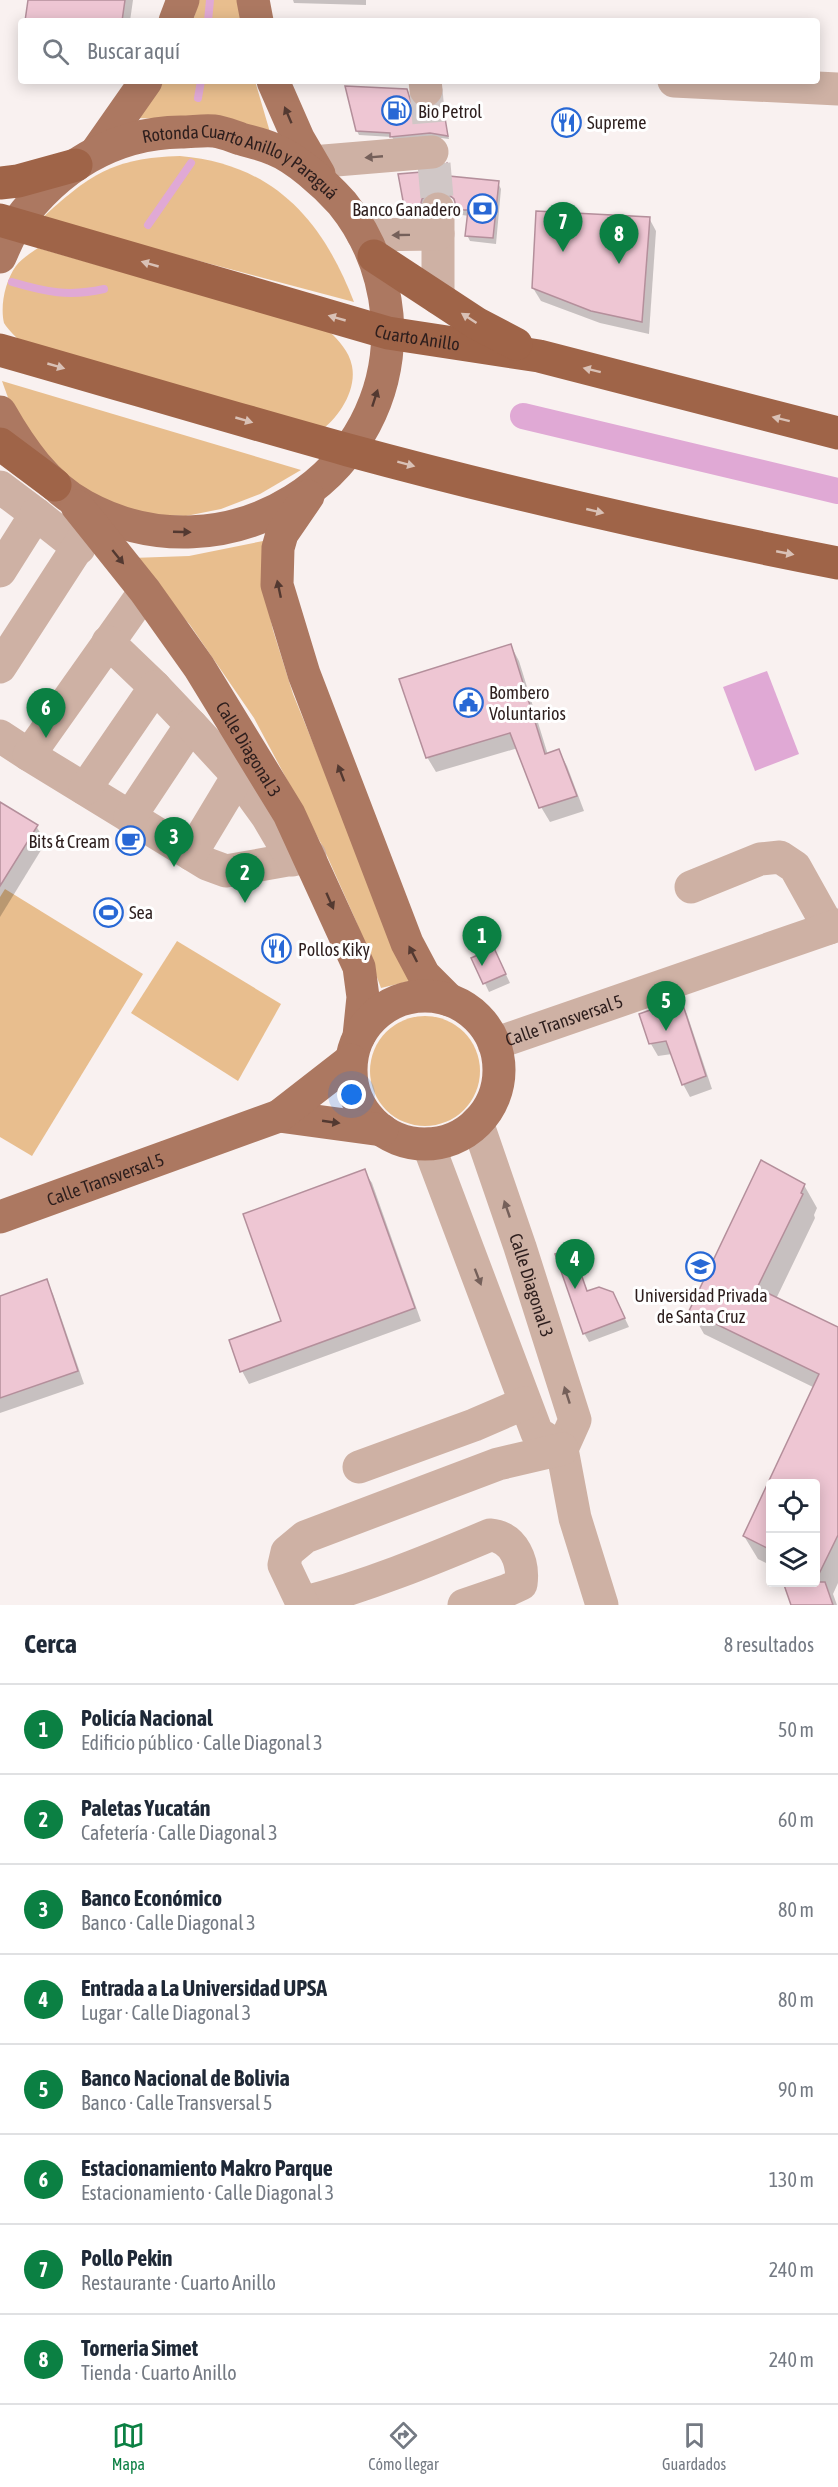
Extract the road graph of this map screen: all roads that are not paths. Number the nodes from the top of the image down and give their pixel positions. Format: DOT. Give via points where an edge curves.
graph roads {
  1 [pos="183,0"];
  2 [pos="253,0"];
  3 [pos="176,18"];
  4 [pos="256,18"];
  5 [pos="144,84"];
  6 [pos="274,84"];
  7 [pos="736,84"];
  8 [pos="838,89"];
  9 [pos="432,151"];
  10 [pos="86,158"];
  11 [pos="318,173"];
  12 [pos="0,183"];
  13 [pos="8,222"];
  14 [pos="369,246"];
  15 [pos="0,257"];
  16 [pos="438,298"];
  17 [pos="388,333"];
  18 [pos="0,350"];
  19 [pos="539,356"];
  20 [pos="0,412"];
  21 [pos="838,433"];
  22 [pos="0,444"];
  23 [pos="349,450"];
  24 [pos="315,486"];
  25 [pos="0,487"];
  26 [pos="62,490"];
  27 [pos="36,514"];
  28 [pos="85,536"];
  29 [pos="838,563"];
  30 [pos="0,571"];
  31 [pos="146,591"];
  32 [pos="108,642"];
  33 [pos="0,667"];
  34 [pos="154,687"];
  35 [pos="191,725"];
  36 [pos="0,736"];
  37 [pos="29,755"];
  38 [pos="238,776"];
  39 [pos="85,789"];
  40 [pos="130,817"];
  41 [pos="191,854"];
  42 [pos="301,858"];
  43 [pos="691,887"];
  44 [pos="834,927"];
  45 [pos="449,1000"];
  46 [pos="494,1044"];
  47 [pos="355,1048"];
  48 [pos="279,1116"];
  49 [pos="477,1122"];
  50 [pos="381,1130"];
  51 [pos="428,1144"];
  52 [pos="0,1217"];
  53 [pos="545,1328"];
  54 [pos="503,1343"];
  55 [pos="525,1403"];
  56 [pos="562,1449"];
  57 [pos="359,1467"];
  58 [pos="303,1604"];
  59 [pos="464,1605"];
  60 [pos="602,1605"];
  1 -- 3 [label="main road"];
  2 -- 4 [label="main road"];
  5 -- 10 [label="main road"];
  11 -- 6 [label="main road, one-way"];
  7 -- 8 [label="street"];
  9 -- 11 [label="street, one-way"];
  10 -- 11 [label="main road, Rotonda Cuarto Anillo y Paraguá" via="155,132 216,131 274,149"];
  10 -- 12 [label="highway" via="18,181"];
  10 -- 13 [label="main road, Rotonda Cuarto Anillo y Paraguá" via="51,182"];
  11 -- 14 [label="main road, Rotonda Cuarto Anillo y Paraguá" via="354,217"];
  13 -- 15 [label="main road, Rotonda Cuarto Anillo y Paraguá"];
  17 -- 13 [label="highway, Cuarto Anillo, one-way"];
  14 -- 16 [label="highway"];
  16 -- 14 [label="street, one-way" via="438,221"];
  14 -- 17 [label="main road, Rotonda Cuarto Anillo y Paraguá" via="385,294"];
  19 -- 16 [label="highway, one-way"];
  17 -- 19 [label="highway, Cuarto Anillo"];
  23 -- 17 [label="main road, Rotonda Cuarto Anillo y Paraguá, one-way" via="370,414 383,374"];
  18 -- 23 [label="highway, one-way"];
  21 -- 19 [label="highway, Cuarto Anillo, one-way"];
  20 -- 26 [label="main road, Rotonda Cuarto Anillo y Paraguá" via="28,457"];
  22 -- 26 [label="highway"];
  23 -- 24 [label="main road, Rotonda Cuarto Anillo y Paraguá"];
  23 -- 29 [label="highway, one-way" via="687,534"];
  26 -- 24 [label="main road, Rotonda Cuarto Anillo y Paraguá, one-way" via="116,521 150,530 185,533 220,530 254,521"];
  45 -- 24 [label="main road, one-way" via="424,975 407,942 304,674 277,585 282,534"];
  25 -- 27 [label="street"];
  26 -- 28 [label="main road, Calle Diagonal 3"];
  27 -- 28 [label="street"];
  27 -- 30 [label="street"];
  28 -- 31 [label="main road, Calle Diagonal 3, one-way"];
  28 -- 33 [label="street"];
  31 -- 32 [label="street"];
  31 -- 42 [label="main road, Calle Diagonal 3" via="200,667 289,814"];
  32 -- 34 [label="street"];
  32 -- 37 [label="street"];
  34 -- 35 [label="street"];
  34 -- 39 [label="street"];
  35 -- 38 [label="street"];
  35 -- 40 [label="street"];
  36 -- 37 [label="street"];
  37 -- 39 [label="street"];
  38 -- 41 [label="street"];
  38 -- 42 [label="street"];
  39 -- 40 [label="street"];
  40 -- 41 [label="street"];
  41 -- 42 [label="street" via="226,871"];
  42 -- 47 [label="main road, Calle Diagonal 3, one-way" via="358,967 363,997"];
  43 -- 44 [label="street" via="759,859 780,857 795,867"];
  44 -- 46 [label="street, Calle Transversal 5"];
  45 -- 46 [label="main road" via="472,1012"];
  45 -- 47 [label="main road" via="423,996 397,1001 375,1015"];
  46 -- 49 [label="main road" via="497,1086"];
  47 -- 48 [label="main road, Calle Transversal 5"];
  47 -- 50 [label="main road" via="351,1074 357,1100"];
  48 -- 50 [label="main road, Calle Transversal 5, one-way"];
  48 -- 52 [label="main road, Calle Transversal 5"];
  49 -- 51 [label="main road" via="454,1138"];
  53 -- 49 [label="street, Calle Diagonal 3, one-way"];
  50 -- 51 [label="main road" via="403,1141"];
  51 -- 54 [label="street, one-way"];
  53 -- 54 [label="street"];
  56 -- 53 [label="street, Calle Diagonal 3, one-way" via="575,1420"];
  54 -- 55 [label="street"];
  55 -- 56 [label="street" via="537,1433"];
  55 -- 57 [label="street"];
  56 -- 58 [label="street" via="498,1464 305,1537 287,1552 284,1565"];
  56 -- 60 [label="street" via="575,1518"];
  58 -- 59 [label="street" via="413,1568 490,1535 501,1536 511,1544 522,1570 520,1584"];
}
